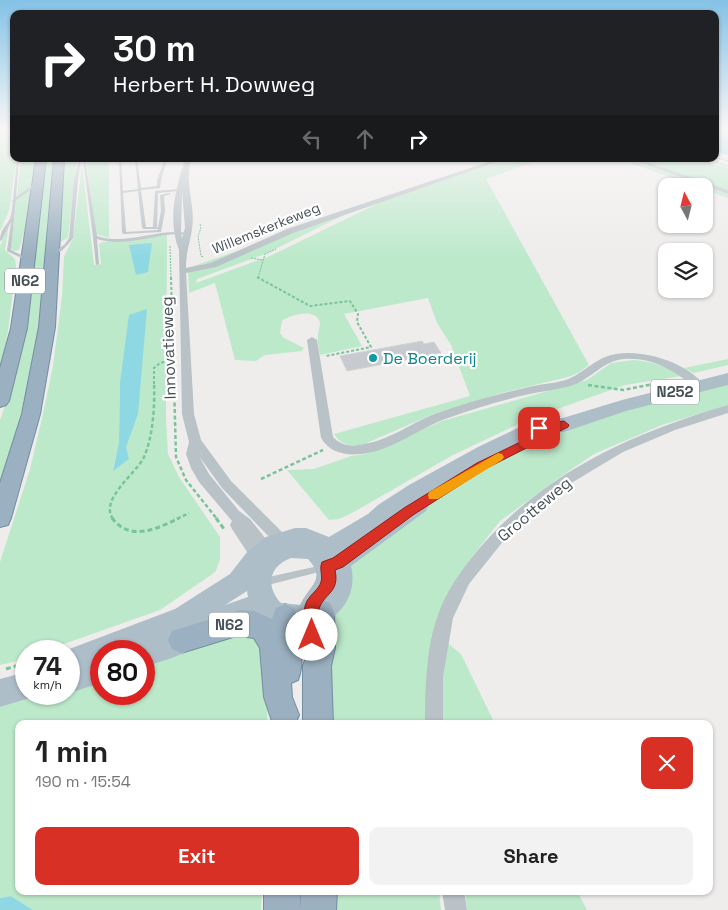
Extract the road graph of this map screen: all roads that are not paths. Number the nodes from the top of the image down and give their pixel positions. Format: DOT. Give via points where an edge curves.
graph roads {
  1 [pos="17,171"];
  2 [pos="39,171"];
  3 [pos="58,171"];
  4 [pos="78,171"];
  5 [pos="86,171"];
  6 [pos="121,171"];
  7 [pos="137,171"];
  8 [pos="162,171"];
  9 [pos="184,171"];
  10 [pos="465,171"];
  11 [pos="669,171"];
  12 [pos="37,184"];
  13 [pos="139,190"];
  14 [pos="182,191"];
  15 [pos="122,192"];
  16 [pos="728,192"];
  17 [pos="13,201"];
  18 [pos="13,216"];
  19 [pos="158,228"];
  20 [pos="177,233"];
  21 [pos="186,234"];
  22 [pos="94,237"];
  23 [pos="0,240"];
  24 [pos="182,252"];
  25 [pos="52,256"];
  26 [pos="28,260"];
  27 [pos="97,264"];
  28 [pos="176,272"];
  29 [pos="312,340"];
  30 [pos="728,379"];
  31 [pos="700,386"];
  32 [pos="0,401"];
  33 [pos="728,409"];
  34 [pos="564,425"];
  35 [pos="195,442"];
  36 [pos="0,518"];
  37 [pos="327,555"];
  38 [pos="266,573"];
  39 [pos="316,615"];
  40 [pos="183,628"];
  41 [pos="155,646"];
  42 [pos="80,660"];
  43 [pos="284,719"];
  44 [pos="318,720"];
  45 [pos="434,720"];
  46 [pos="282,895"];
  47 [pos="319,895"];
  48 [pos="454,895"];
  49 [pos="282,910"];
  50 [pos="318,910"];
  51 [pos="456,910"];
  1 -- 17 [label="lane"];
  2 -- 12 [label="highway, N62"];
  3 -- 25 [label="highway, N62"];
  4 -- 25 [label="lane" via="71,238"];
  5 -- 22 [label="lane"];
  6 -- 15 [label="lane"];
  7 -- 13 [label="lane"];
  8 -- 13 [label="lane" via="159,187"];
  9 -- 14 [label="street, Innovatieweg"];
  10 -- 28 [label="street, Willemskerkeweg" via="290,231 214,265"];
  11 -- 16 [label="street"];
  12 -- 17 [label="lane"];
  12 -- 26 [label="highway, N62"];
  13 -- 15 [label="lane"];
  13 -- 19 [label="lane" via="144,228"];
  14 -- 19 [label="lane" via="162,195"];
  14 -- 20 [label="street, Innovatieweg"];
  14 -- 21 [label="street, Innovatieweg" via="189,228"];
  15 -- 19 [label="lane" via="124,233 160,231"];
  17 -- 18 [label="lane"];
  18 -- 23 [label="lane"];
  18 -- 26 [label="lane" via="8,251"];
  20 -- 21 [label="lane"];
  20 -- 22 [label="lane" via="117,240"];
  20 -- 24 [label="street, Innovatieweg"];
  21 -- 24 [label="street, Innovatieweg"];
  22 -- 27 [label="lane"];
  24 -- 28 [label="street, Innovatieweg"];
  25 -- 36 [label="highway, N62" via="47,326 39,377"];
  26 -- 32 [label="highway, N62" via="19,328"];
  28 -- 35 [label="street, Innovatieweg" via="188,414"];
  29 -- 31 [label="street" via="328,438 336,447 355,450 374,446 440,417 568,382 583,376 603,361 623,356 651,359 672,366"];
  30 -- 31 [label="main road, N252"];
  31 -- 34 [label="main road, N252"];
  33 -- 45 [label="street, Grootteweg" via="671,427 619,449 568,478 504,530 464,579 445,617 434,677"];
  34 -- 37 [label="main road, N252" via="498,457"];
  34 -- 37 [label="main road, N252" via="533,430 485,452 386,511"];
  35 -- 38 [label="street, Innovatieweg" via="192,454 197,468 234,515"];
  35 -- 38 [label="street, Innovatieweg" via="229,488 261,518"];
  37 -- 38 [label="main road" via="311,549 289,547 279,551"];
  37 -- 39 [label="main road" via="341,584 330,604"];
  38 -- 39 [label="main road" via="302,619"];
  38 -- 40 [label="main road" via="194,630"];
  38 -- 43 [label="highway, N62" via="289,694"];
  39 -- 44 [label="highway" via="312,649 317,666"];
  40 -- 41 [label="main road"];
  40 -- 42 [label="main road"];
  40 -- 43 [label="highway, N62" via="197,637 239,623 260,626 275,650 278,696"];
  46 -- 49 [label="highway"];
  47 -- 50 [label="highway"];
  48 -- 51 [label="street"];
}
